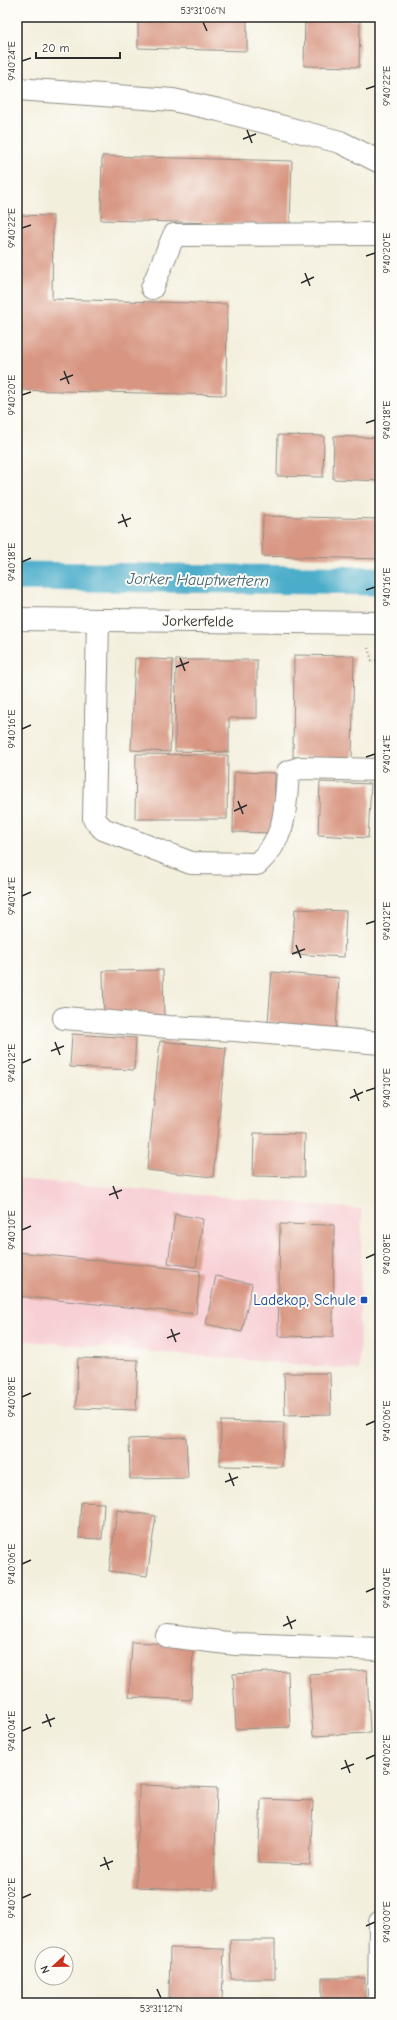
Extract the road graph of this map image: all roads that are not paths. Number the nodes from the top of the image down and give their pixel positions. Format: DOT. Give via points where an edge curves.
graph roads {
  1 [pos="17,89"];
  2 [pos="380,162"];
  3 [pos="380,234"];
  4 [pos="152,288"];
  5 [pos="17,619"];
  6 [pos="98,620"];
  7 [pos="380,623"];
  8 [pos="380,770"];
  9 [pos="64,1018"];
  10 [pos="380,1043"];
  11 [pos="168,1636"];
  12 [pos="380,1649"];
  13 [pos="380,1922"];
  14 [pos="379,2003"];
  1 -- 2 [label="street" via="173,100 340,142"];
  3 -- 4 [label="street" via="174,235"];
  5 -- 6 [label="street, Jorkerfelde"];
  6 -- 7 [label="street, Jorkerfelde"];
  6 -- 8 [label="street" via="94,819 103,829 191,863 257,864 270,852 284,823 288,772 300,768"];
  9 -- 10 [label="street"];
  11 -- 12 [label="street" via="236,1644"];
  13 -- 14 [label="street"];
}
